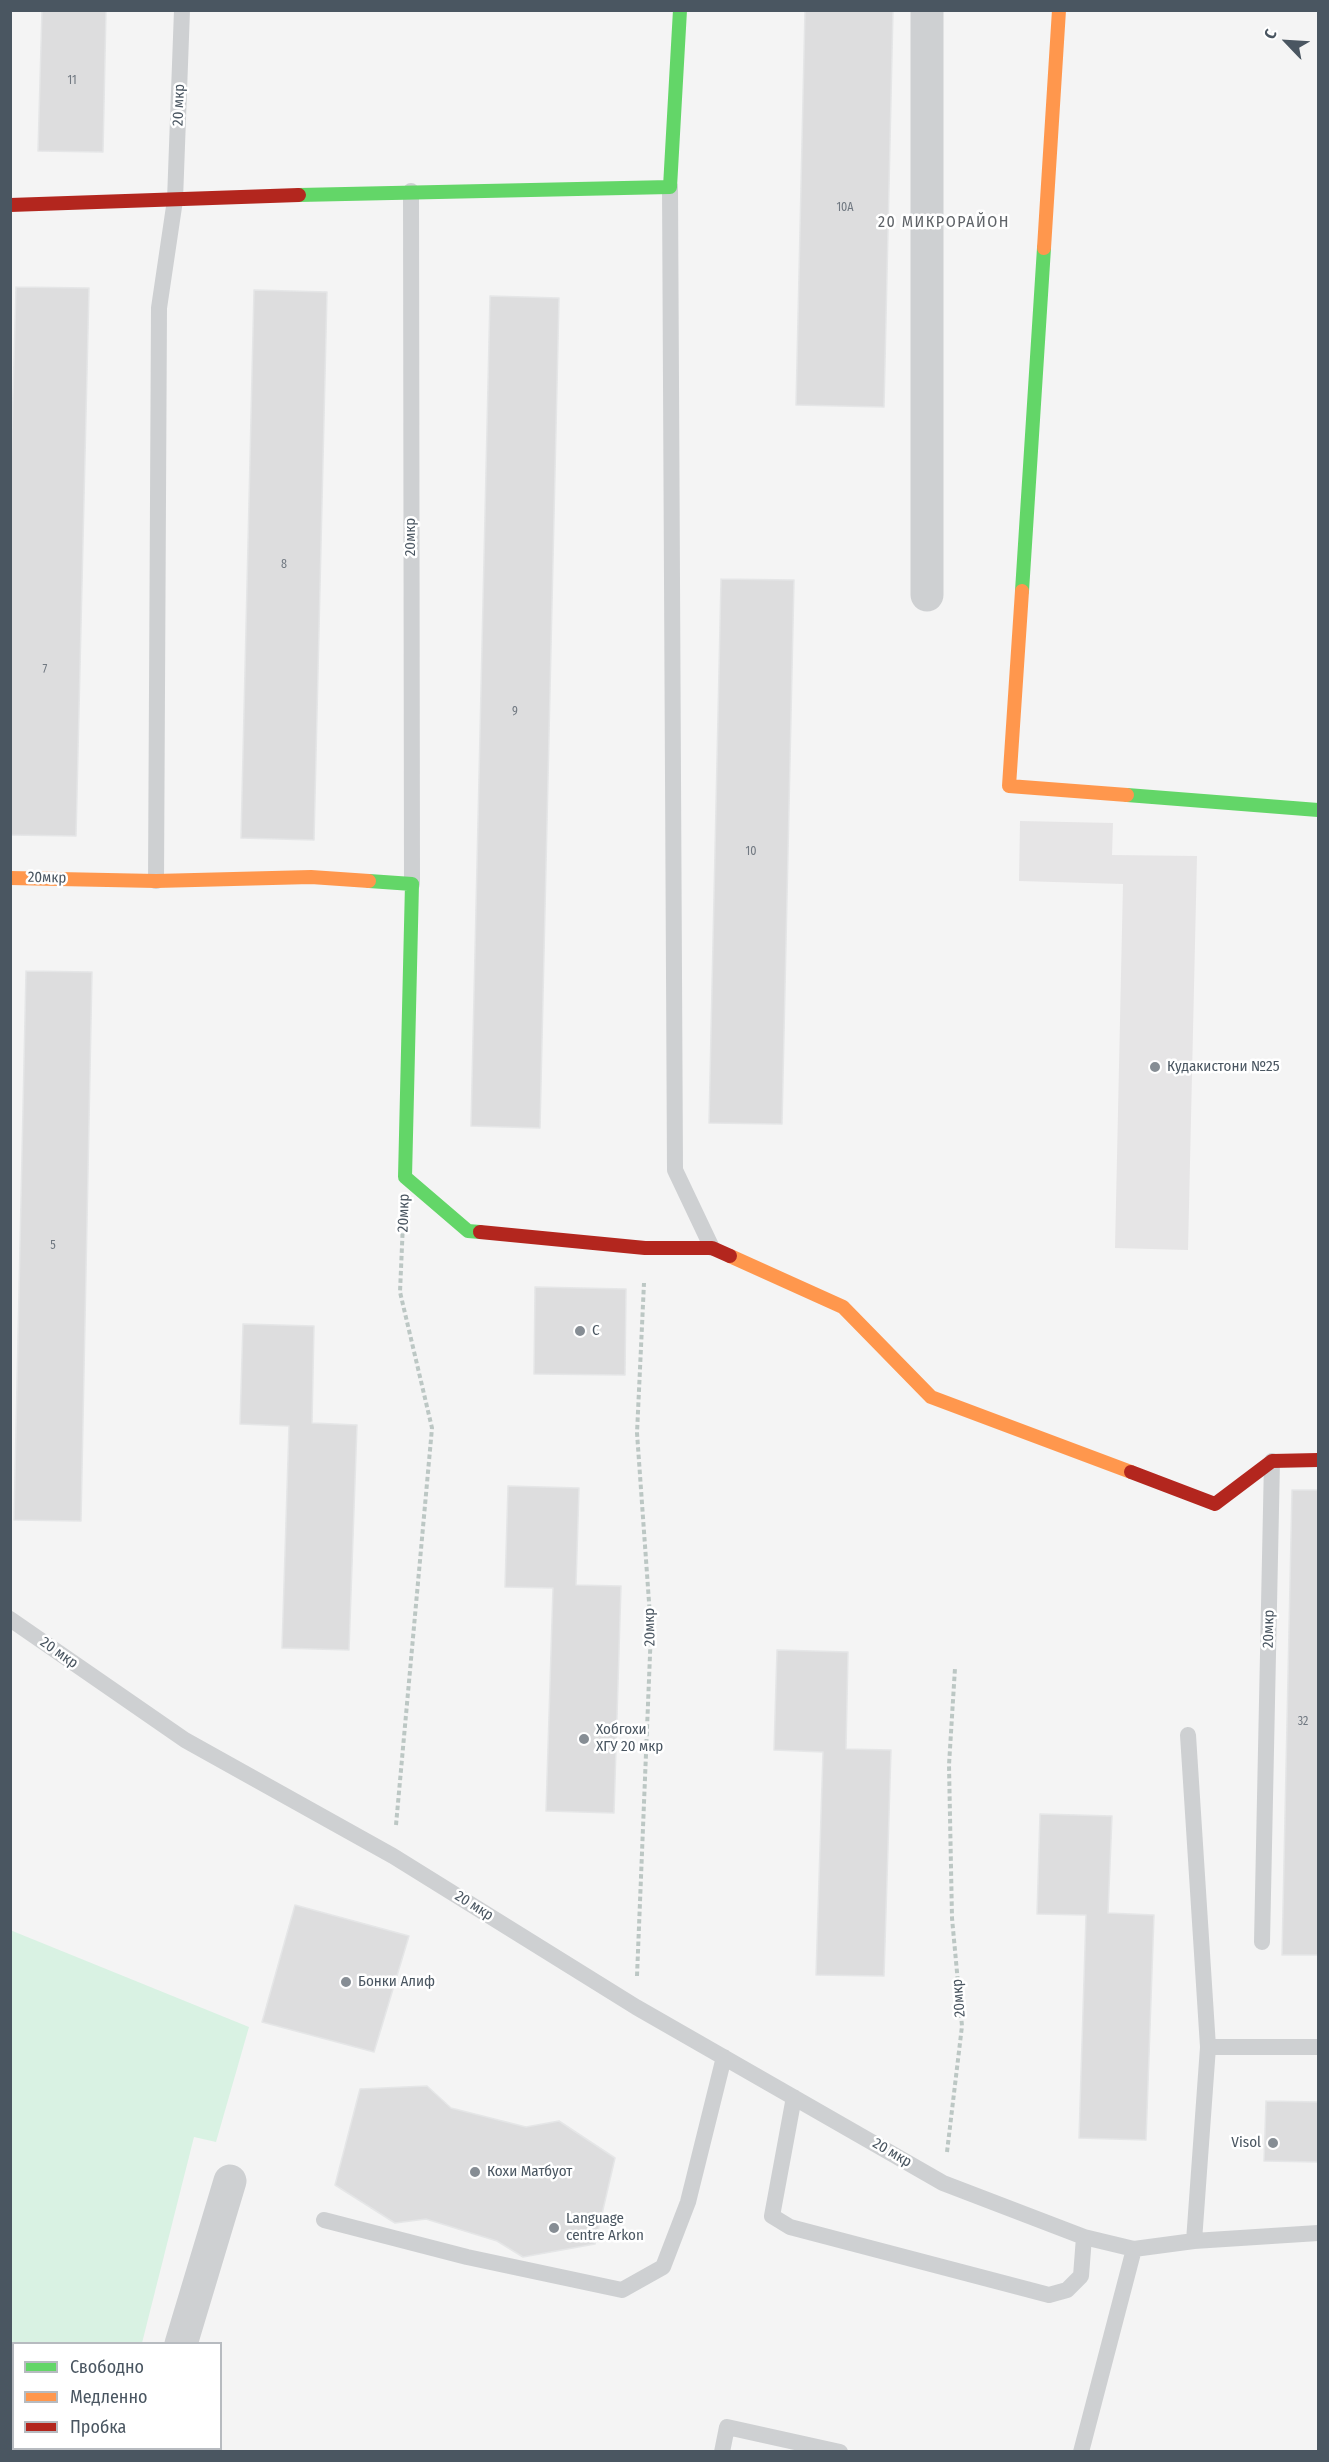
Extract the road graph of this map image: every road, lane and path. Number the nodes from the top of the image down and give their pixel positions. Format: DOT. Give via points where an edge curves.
graph roads {
  1 [pos="182,10"];
  2 [pos="680,10"];
  3 [pos="927,10"];
  4 [pos="1059,10"];
  5 [pos="670,187"];
  6 [pos="411,191"];
  7 [pos="175,201"];
  8 [pos="10,205"];
  9 [pos="927,595"];
  10 [pos="1318,810"];
  11 [pos="10,878"];
  12 [pos="156,881"];
  13 [pos="412,884"];
  14 [pos="405,1177"];
  15 [pos="645,1248"];
  16 [pos="712,1248"];
  17 [pos="1318,1460"];
  18 [pos="1272,1461"];
  19 [pos="10,1619"];
  20 [pos="956,1668"];
  21 [pos="1188,1735"];
  22 [pos="393,1856"];
  23 [pos="1262,1942"];
  24 [pos="636,2007"];
  25 [pos="1208,2047"];
  26 [pos="1318,2047"];
  27 [pos="724,2057"];
  28 [pos="794,2097"];
  29 [pos="230,2181"];
  30 [pos="943,2183"];
  31 [pos="324,2220"];
  32 [pos="1318,2233"];
  33 [pos="1084,2237"];
  34 [pos="1194,2241"];
  35 [pos="1134,2249"];
  36 [pos="181,2342"];
  37 [pos="722,2451"];
  38 [pos="840,2451"];
  39 [pos="1082,2451"];
  1 -- 7 [label="lane, 20 мкр"];
  2 -- 5 [label="street"];
  3 -- 9 [label="street"];
  4 -- 10 [label="street" via="1009,786"];
  5 -- 6 [label="street"];
  5 -- 16 [label="lane" via="675,1170"];
  6 -- 7 [label="street"];
  6 -- 13 [label="lane, 20мкр"];
  7 -- 8 [label="street"];
  7 -- 12 [label="lane" via="159,308"];
  11 -- 12 [label="street, 20мкр"];
  12 -- 13 [label="street, 20мкр" via="311,877"];
  13 -- 14 [label="street, 20мкр"];
  14 -- 15 [label="street, 20мкр" via="468,1231"];
  14 -- 22 [label="path, 20мкр" via="400,1292 432,1428"];
  15 -- 16 [label="street, 20мкр"];
  15 -- 24 [label="path, 20мкр" via="637,1433 651,1630"];
  16 -- 18 [label="street" via="843,1307 931,1397 1215,1504"];
  17 -- 18 [label="street"];
  18 -- 23 [label="lane, 20мкр"];
  19 -- 22 [label="lane, 20 мкр" via="185,1740"];
  20 -- 30 [label="path, 20мкр" via="950,1765 952,1918 962,2026"];
  21 -- 25 [label="lane"];
  22 -- 24 [label="lane, 20 мкр"];
  24 -- 27 [label="lane, 20 мкр"];
  25 -- 26 [label="lane"];
  25 -- 34 [label="lane"];
  27 -- 28 [label="lane, 20 мкр"];
  27 -- 31 [label="lane" via="688,2202 663,2267 622,2290 467,2257"];
  28 -- 30 [label="lane, 20 мкр"];
  28 -- 33 [label="lane" via="772,2216 790,2227 1049,2295 1067,2290 1080,2276"];
  29 -- 36 [label="street"];
  30 -- 33 [label="lane, 20 мкр"];
  32 -- 34 [label="lane"];
  33 -- 35 [label="lane, 20 мкр"];
  34 -- 35 [label="lane"];
  35 -- 39 [label="lane"];
  37 -- 38 [label="lane" via="727,2427"];
}
